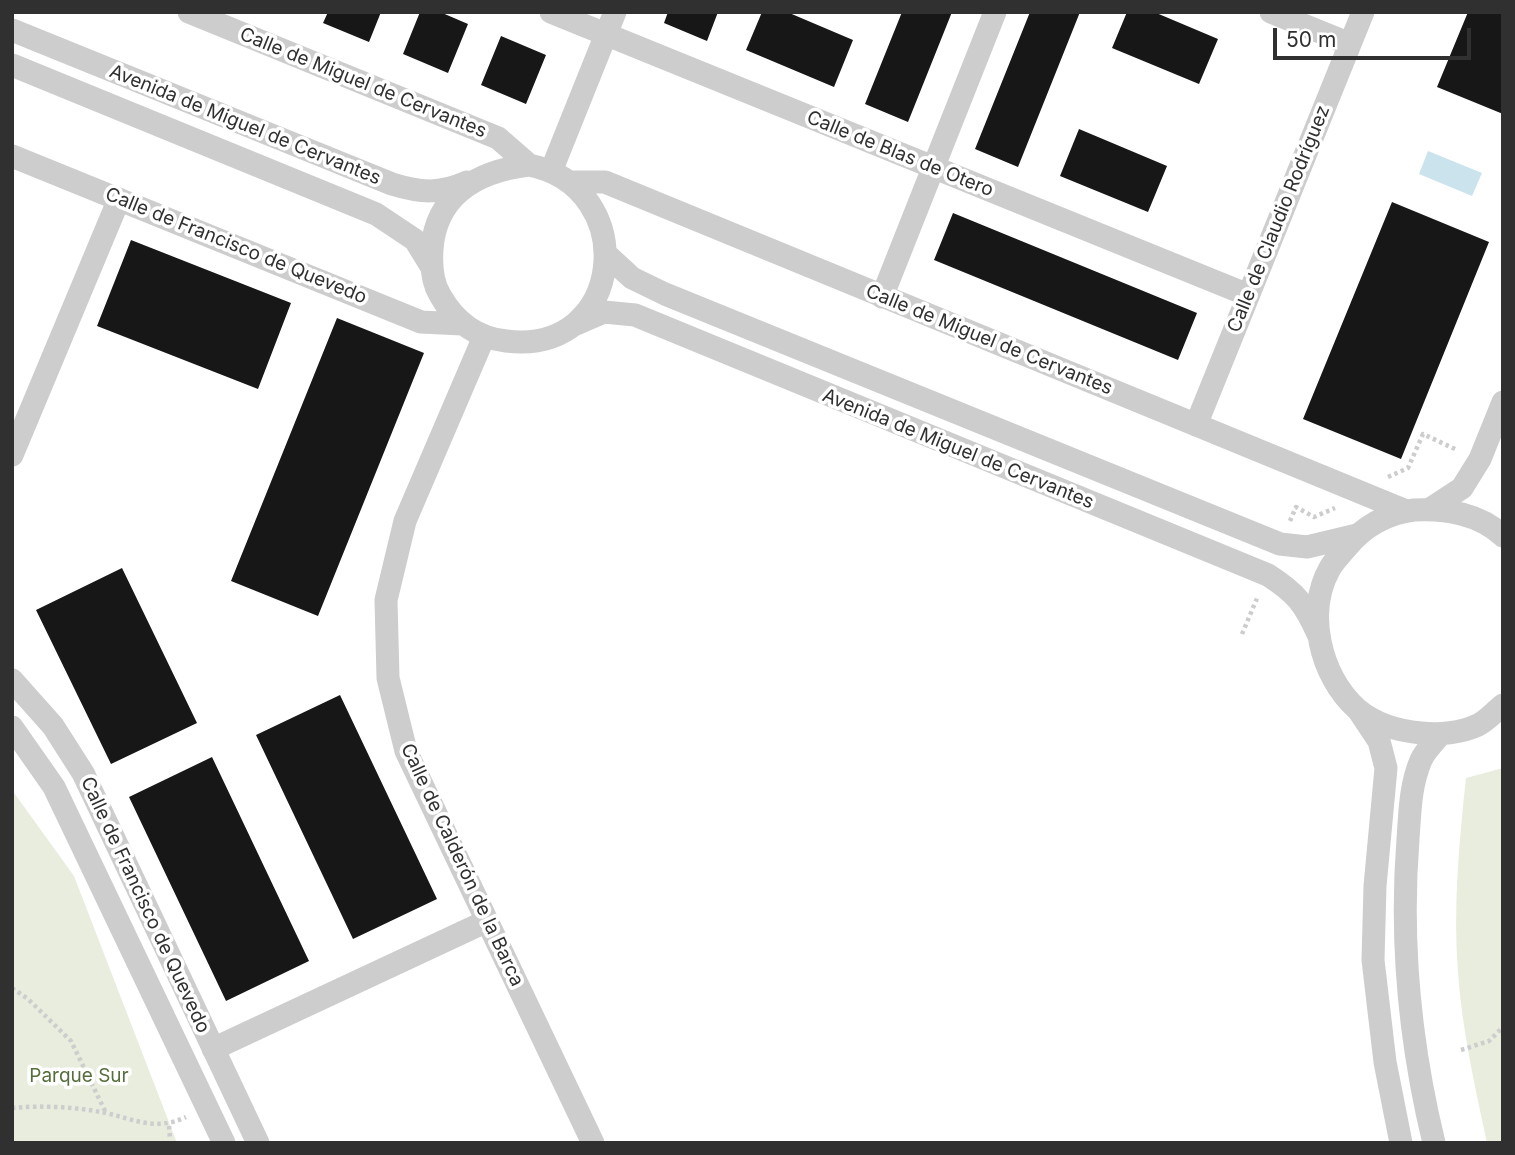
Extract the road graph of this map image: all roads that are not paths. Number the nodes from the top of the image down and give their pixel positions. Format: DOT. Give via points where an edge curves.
graph roads {
  1 [pos="189,12"];
  2 [pos="551,12"];
  3 [pos="615,12"];
  4 [pos="995,12"];
  5 [pos="1271,12"];
  6 [pos="1363,12"];
  7 [pos="12,30"];
  8 [pos="607,35"];
  9 [pos="1350,44"];
  10 [pos="12,65"];
  11 [pos="12,156"];
  12 [pos="529,165"];
  13 [pos="932,167"];
  14 [pos="480,176"];
  15 [pos="561,176"];
  16 [pos="119,198"];
  17 [pos="607,255"];
  18 [pos="431,266"];
  19 [pos="1248,295"];
  20 [pos="882,297"];
  21 [pos="462,324"];
  22 [pos="574,325"];
  23 [pos="483,339"];
  24 [pos="1503,402"];
  25 [pos="1196,425"];
  26 [pos="13,451"];
  27 [pos="1430,509"];
  28 [pos="1406,511"];
  29 [pos="1357,535"];
  30 [pos="1503,536"];
  31 [pos="1318,634"];
  32 [pos="12,680"];
  33 [pos="1503,705"];
  34 [pos="1357,709"];
  35 [pos="12,727"];
  36 [pos="1440,735"];
  37 [pos="487,922"];
  38 [pos="214,1049"];
  39 [pos="224,1143"];
  40 [pos="258,1143"];
  41 [pos="593,1143"];
  42 [pos="1401,1143"];
  43 [pos="1434,1143"];
  1 -- 12 [label="street, Calle de Miguel de Cervantes" via="498,138"];
  2 -- 8 [label="street, Calle de Blas de Otero"];
  3 -- 8 [label="street"];
  4 -- 13 [label="street"];
  5 -- 9 [label="street"];
  6 -- 9 [label="street, Calle de Claudio Rodríguez"];
  7 -- 14 [label="street, Avenida de Miguel de Cervantes" via="392,184 422,193 448,191"];
  8 -- 13 [label="street, Calle de Blas de Otero"];
  8 -- 15 [label="street"];
  9 -- 19 [label="street, Calle de Claudio Rodríguez"];
  10 -- 18 [label="street, Avenida de Miguel de Cervantes" via="376,214 415,240"];
  11 -- 16 [label="street, Calle de Francisco de Quevedo"];
  12 -- 14 [label="street"];
  12 -- 15 [label="street"];
  13 -- 19 [label="street, Calle de Blas de Otero"];
  13 -- 20 [label="street"];
  14 -- 18 [label="street" via="461,188 440,214 433,232"];
  15 -- 17 [label="street" via="589,201 605,235"];
  15 -- 20 [label="street, Calle de Miguel de Cervantes" via="605,182"];
  16 -- 21 [label="street, Calle de Francisco de Quevedo" via="421,322"];
  16 -- 26 [label="street"];
  17 -- 22 [label="street" via="602,285 588,312"];
  17 -- 29 [label="street, Avenida de Miguel de Cervantes" via="632,278 665,294 1280,544 1307,547"];
  18 -- 21 [label="street" via="440,295"];
  19 -- 25 [label="street, Calle de Claudio Rodríguez"];
  20 -- 25 [label="street, Calle de Miguel de Cervantes"];
  21 -- 23 [label="street"];
  22 -- 23 [label="street" via="527,344"];
  22 -- 31 [label="street, Avenida de Miguel de Cervantes" via="604,312 635,315 1268,575 1294,592"];
  23 -- 37 [label="street, Calle de Calderón de la Barca" via="405,521 386,600 388,678 406,751"];
  24 -- 27 [label="street" via="1480,459 1462,488"];
  25 -- 28 [label="street, Calle de Miguel de Cervantes"];
  27 -- 28 [label="street"];
  27 -- 30 [label="street" via="1449,509"];
  28 -- 29 [label="street" via="1380,519"];
  29 -- 31 [label="street" via="1330,568 1321,592"];
  31 -- 34 [label="street" via="1329,672"];
  32 -- 38 [label="street, Calle de Francisco de Quevedo" via="53,726 83,773"];
  33 -- 36 [label="street" via="1478,725"];
  34 -- 36 [label="street" via="1397,730"];
  34 -- 42 [label="street" via="1380,741 1386,768 1373,960 1385,1062"];
  35 -- 39 [label="street, Calle de Francisco de Quevedo" via="54,787"];
  36 -- 43 [label="street" via="1422,758 1411,790 1404,885 1416,1057"];
  37 -- 38 [label="street"];
  37 -- 41 [label="street, Calle de Calderón de la Barca"];
  38 -- 40 [label="street, Calle de Francisco de Quevedo"];
}
